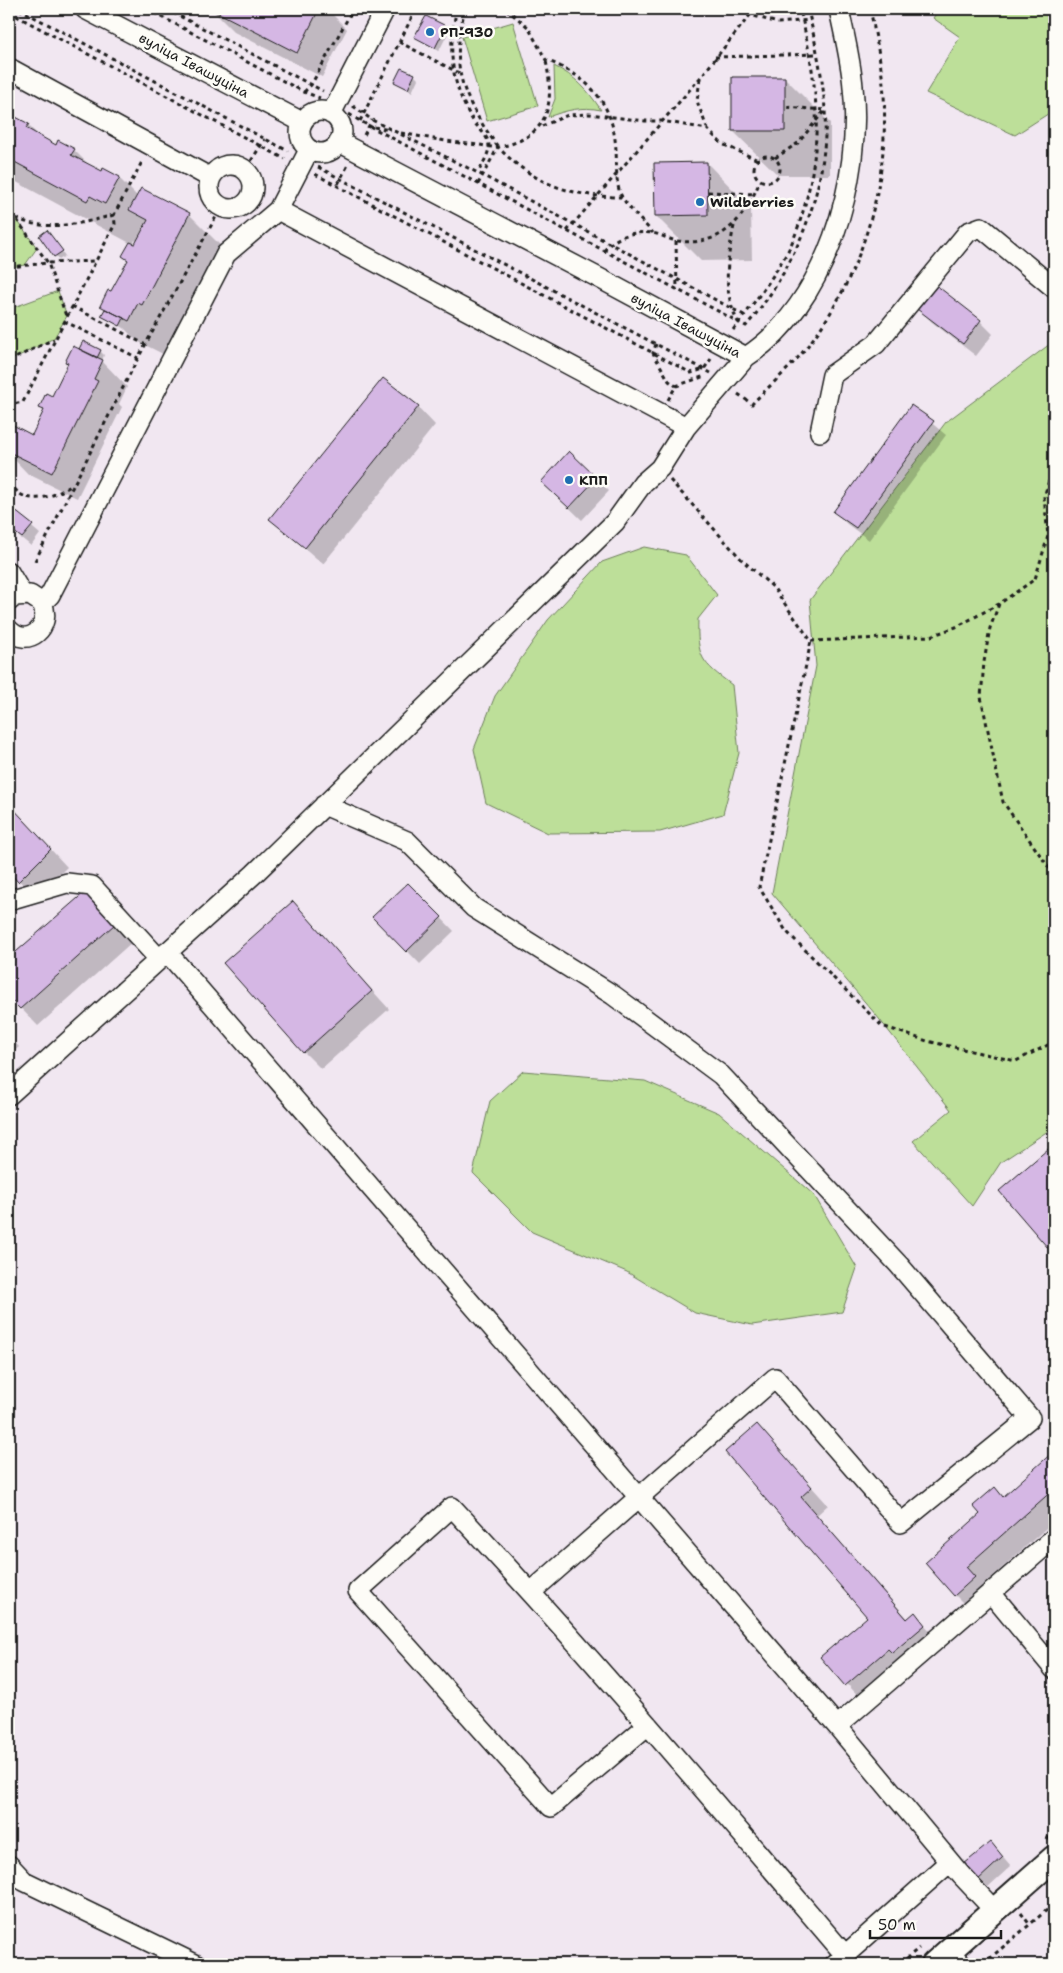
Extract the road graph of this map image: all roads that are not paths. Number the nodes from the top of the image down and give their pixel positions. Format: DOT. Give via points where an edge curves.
graph roads {
  1 [pos="85,9"];
  2 [pos="386,9"];
  3 [pos="838,9"];
  4 [pos="9,68"];
  5 [pos="335,105"];
  6 [pos="302,122"];
  7 [pos="339,142"];
  8 [pos="304,159"];
  9 [pos="206,176"];
  10 [pos="278,210"];
  11 [pos="1054,288"];
  12 [pos="746,358"];
  13 [pos="686,427"];
  14 [pos="820,432"];
  15 [pos="9,572"];
  16 [pos="16,598"];
  17 [pos="42,604"];
  18 [pos="9,630"];
  19 [pos="324,805"];
  20 [pos="9,900"];
  21 [pos="163,955"];
  22 [pos="9,1095"];
  23 [pos="640,1498"];
  24 [pos="1054,1538"];
  25 [pos="531,1592"];
  26 [pos="991,1593"];
  27 [pos="1054,1669"];
  28 [pos="648,1725"];
  29 [pos="838,1726"];
  30 [pos="1054,1858"];
  31 [pos="950,1862"];
  32 [pos="9,1865"];
  33 [pos="994,1910"];
  34 [pos="840,1960"];
  35 [pos="948,1960"];
  36 [pos="195,1964"];
  1 -- 6 [label="street, вуліца Івашуціна"];
  2 -- 5 [label="street"];
  3 -- 12 [label="street, вуліца Івашуціна" via="853,88 854,137 847,185 832,242 810,288 776,335"];
  4 -- 9 [label="street"];
  5 -- 6 [label="street" via="314,112"];
  5 -- 7 [label="street" via="341,126"];
  6 -- 8 [label="street" via="300,138"];
  7 -- 8 [label="street" via="327,152"];
  7 -- 12 [label="street, вуліца Івашуціна"];
  8 -- 10 [label="street"];
  10 -- 13 [label="street"];
  10 -- 17 [label="street" via="226,254 50,595"];
  11 -- 14 [label="street" via="981,227 968,232 876,344 832,375"];
  12 -- 13 [label="street"];
  13 -- 19 [label="street" via="660,468 643,482 615,522"];
  15 -- 16 [label="street"];
  16 -- 17 [label="street" via="37,598"];
  17 -- 18 [label="street" via="45,618 39,631 26,637"];
  19 -- 21 [label="street" via="254,874"];
  19 -- 23 [label="street" via="407,841 474,908 613,995 721,1076 899,1265 1030,1418 901,1523 775,1378"];
  20 -- 21 [label="street" via="67,883 92,886"];
  21 -- 22 [label="street"];
  21 -- 23 [label="street"];
  23 -- 25 [label="street"];
  23 -- 29 [label="street"];
  24 -- 26 [label="street"];
  25 -- 28 [label="street"];
  25 -- 28 [label="street" via="452,1507 358,1591 551,1807"];
  26 -- 27 [label="street"];
  26 -- 29 [label="street"];
  28 -- 34 [label="street"];
  29 -- 31 [label="street"];
  30 -- 33 [label="main road"];
  31 -- 33 [label="street"];
  31 -- 34 [label="street"];
  32 -- 36 [label="street" via="24,1881"];
  33 -- 35 [label="main road"];
}
